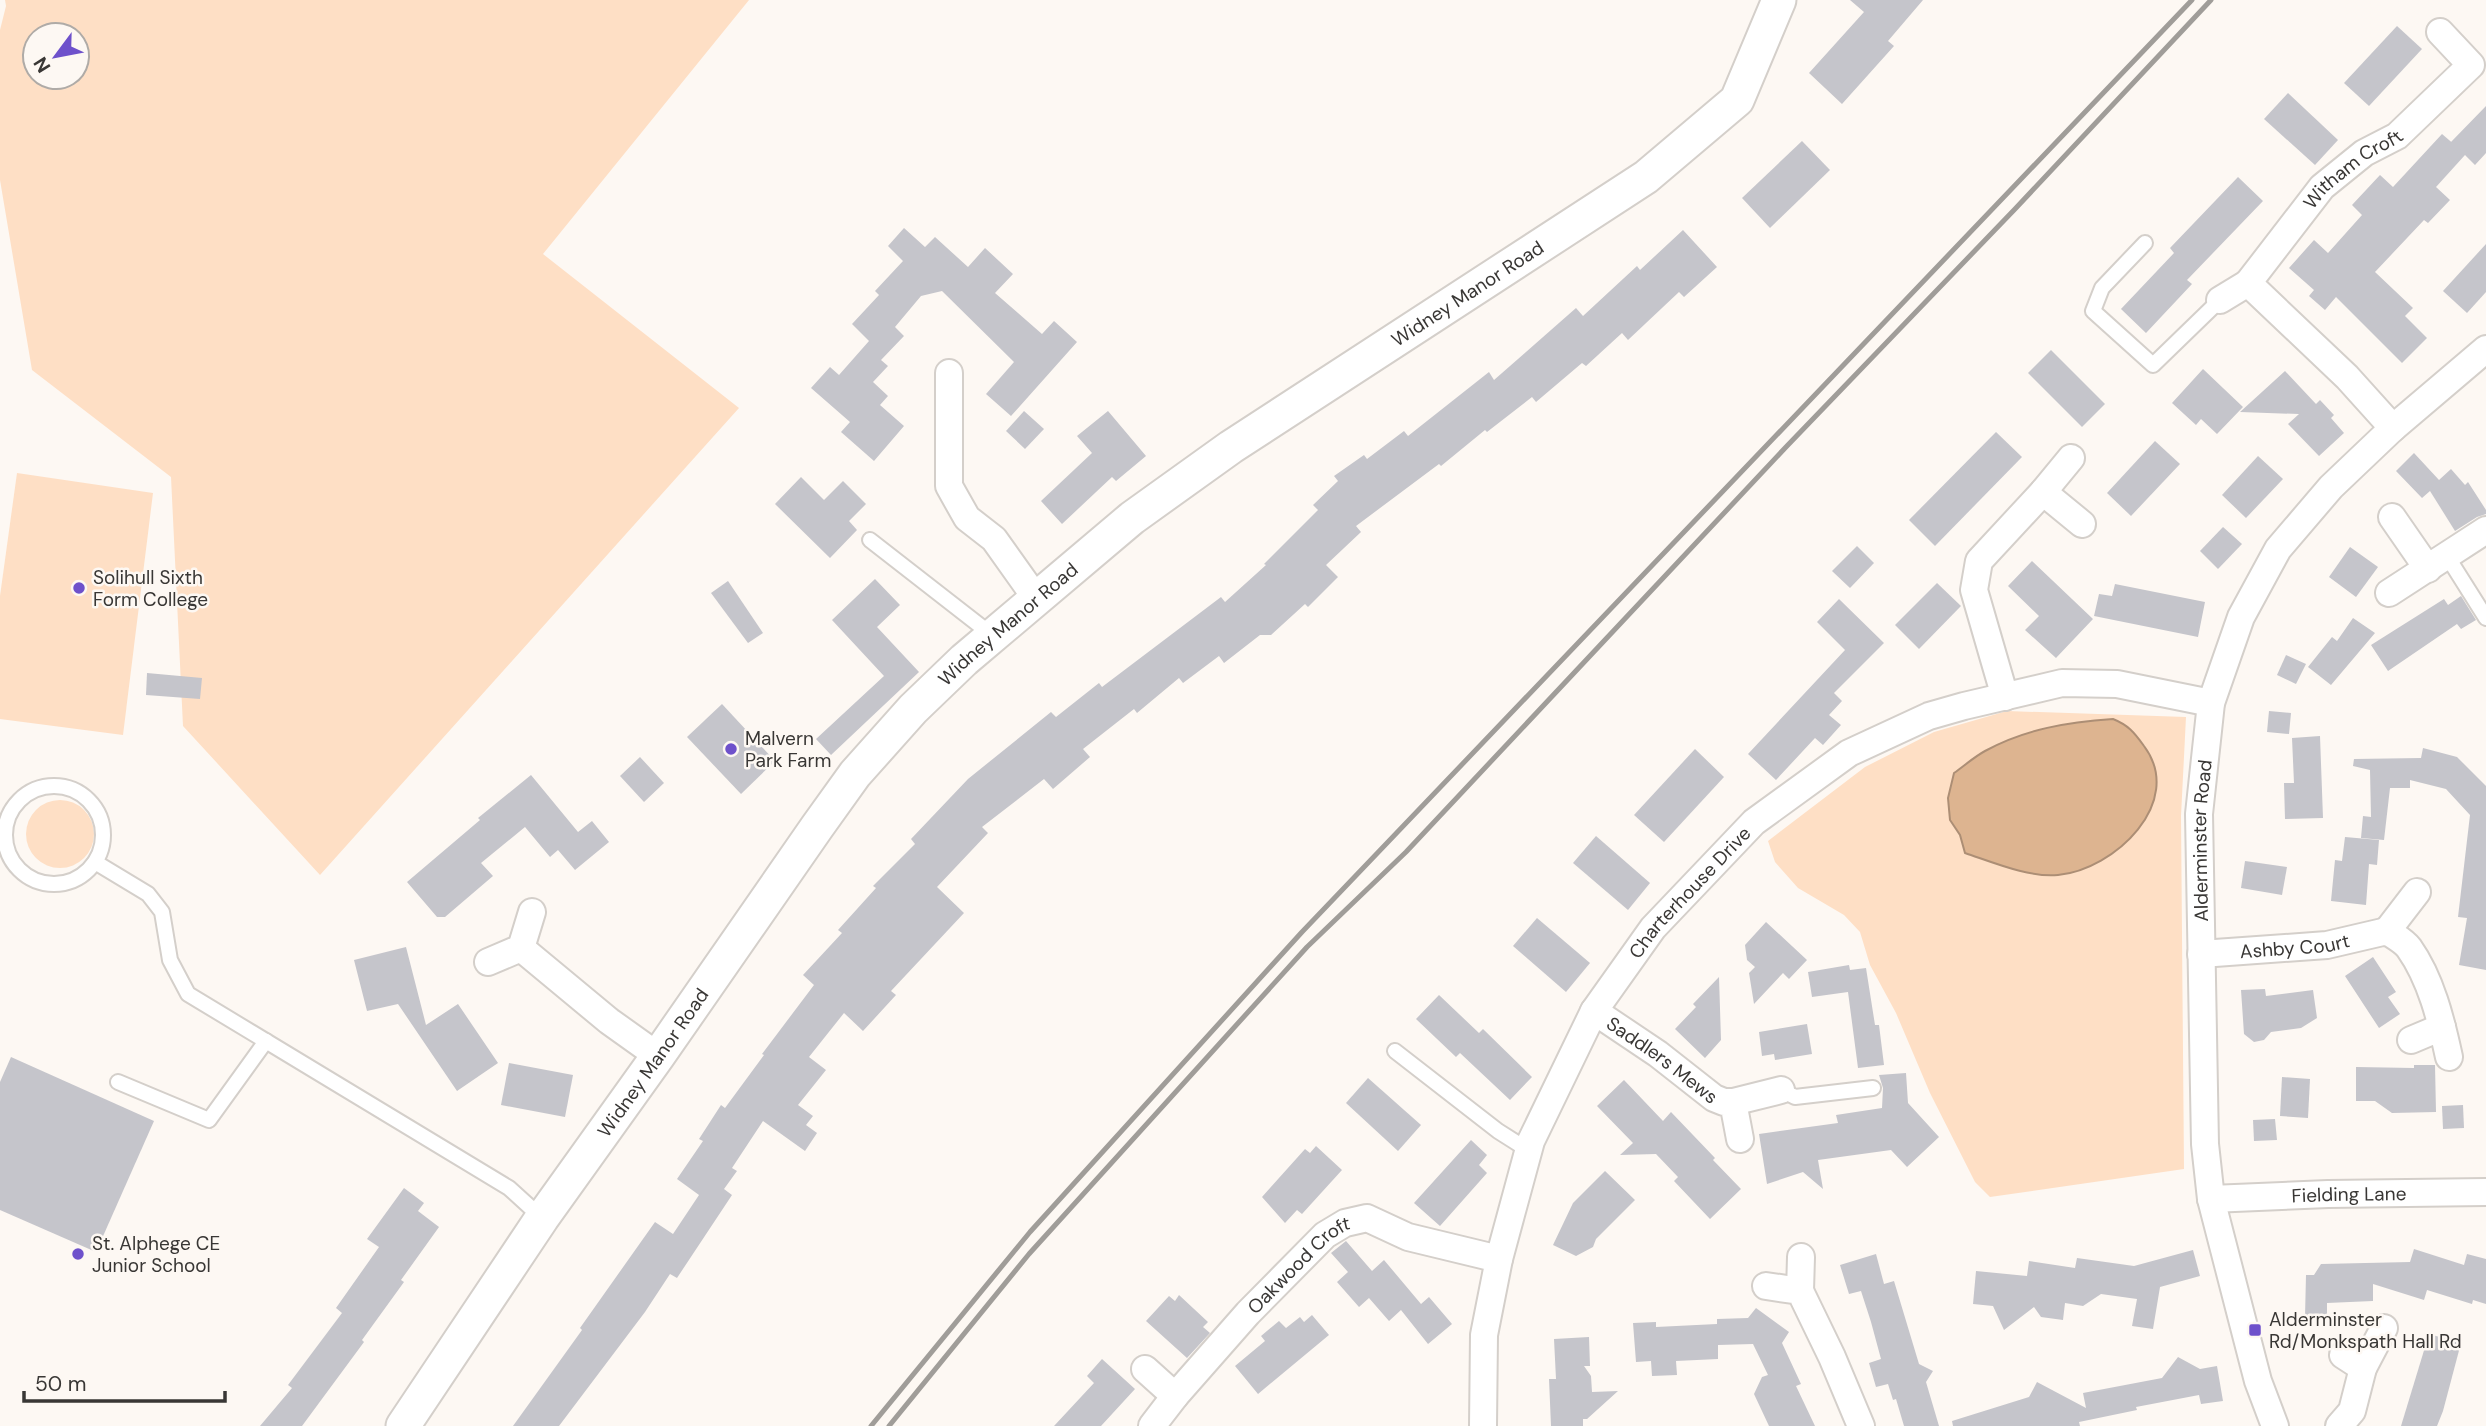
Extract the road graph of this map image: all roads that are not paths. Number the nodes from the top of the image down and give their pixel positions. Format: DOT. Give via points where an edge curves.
graph roads {
  1 [pos="1779,0"];
  2 [pos="2440,32"];
  3 [pos="2478,67"];
  4 [pos="2145,243"];
  5 [pos="2248,283"];
  6 [pos="2220,300"];
  7 [pos="2486,349"];
  8 [pos="949,373"];
  9 [pos="2393,428"];
  10 [pos="2071,458"];
  11 [pos="2043,492"];
  12 [pos="2392,516"];
  13 [pos="2082,524"];
  14 [pos="2486,530"];
  15 [pos="870,540"];
  16 [pos="2437,563"];
  17 [pos="2389,593"];
  18 [pos="1036,598"];
  19 [pos="2486,618"];
  20 [pos="992,635"];
  21 [pos="2004,697"];
  22 [pos="2211,703"];
  23 [pos="5,809"];
  24 [pos="95,862"];
  25 [pos="2417,892"];
  26 [pos="533,912"];
  27 [pos="2387,931"];
  28 [pos="521,948"];
  29 [pos="2201,954"];
  30 [pos="488,962"];
  31 [pos="1594,1011"];
  32 [pos="2442,1027"];
  33 [pos="2411,1040"];
  34 [pos="266,1041"];
  35 [pos="1395,1051"];
  36 [pos="658,1056"];
  37 [pos="2449,1057"];
  38 [pos="118,1083"];
  39 [pos="1873,1088"];
  40 [pos="1781,1090"];
  41 [pos="1733,1102"];
  42 [pos="1740,1139"];
  43 [pos="1528,1150"];
  44 [pos="2486,1192"];
  45 [pos="2211,1199"];
  46 [pos="542,1218"];
  47 [pos="1801,1257"];
  48 [pos="1499,1259"];
  49 [pos="1766,1286"];
  50 [pos="1800,1291"];
  51 [pos="2384,1328"];
  52 [pos="1145,1369"];
  53 [pos="1175,1396"];
  54 [pos="403,1426"];
  55 [pos="1152,1426"];
  56 [pos="1483,1426"];
  57 [pos="1861,1426"];
  58 [pos="2275,1426"];
  59 [pos="2339,1426"];
  1 -- 18 [label="street, Widney Manor Road" via="1737,100 1646,177 1231,447 1132,518"];
  2 -- 3 [label="street, Witham Croft"];
  3 -- 5 [label="street, Witham Croft" via="2398,136 2364,153 2322,187"];
  4 -- 6 [label="lane" via="2102,288 2093,311 2153,365"];
  5 -- 6 [label="street, Witham Croft"];
  5 -- 9 [label="street" via="2347,377"];
  7 -- 9 [label="street, Alderminster Road"];
  8 -- 18 [label="street" via="949,486 967,519 995,538"];
  9 -- 22 [label="street, Alderminster Road" via="2331,487 2278,549 2241,617"];
  10 -- 11 [label="street"];
  11 -- 13 [label="street"];
  11 -- 21 [label="street" via="1979,561 1974,590"];
  12 -- 16 [label="street"];
  14 -- 16 [label="street"];
  15 -- 20 [label="lane"];
  16 -- 17 [label="street"];
  16 -- 19 [label="lane"];
  18 -- 20 [label="street, Widney Manor Road"];
  20 -- 36 [label="street, Widney Manor Road" via="913,709 855,774"];
  21 -- 22 [label="street, Charterhouse Drive" via="2062,683 2117,684"];
  21 -- 31 [label="street, Charterhouse Drive" via="1929,716 1849,753 1754,822 1653,928"];
  22 -- 29 [label="street, Alderminster Road" via="2199,814"];
  23 -- 24 [label="lane" via="6,844 12,859 29,877 52,884 69,882"];
  23 -- 24 [label="lane" via="46,787 74,790 96,809 101,822 101,850"];
  24 -- 34 [label="lane" via="148,894 162,912 170,960 188,993"];
  25 -- 27 [label="street"];
  26 -- 28 [label="street"];
  27 -- 29 [label="street, Ashby Court" via="2326,944"];
  27 -- 32 [label="street" via="2407,946 2434,999"];
  28 -- 30 [label="street"];
  28 -- 36 [label="street"];
  29 -- 45 [label="street, Alderminster Road" via="2205,1144"];
  31 -- 41 [label="street, Saddlers Mews" via="1714,1098"];
  31 -- 43 [label="street, Charterhouse Drive"];
  32 -- 33 [label="street"];
  32 -- 37 [label="street"];
  34 -- 38 [label="lane" via="209,1120"];
  34 -- 46 [label="lane" via="509,1188"];
  35 -- 43 [label="lane"];
  36 -- 46 [label="street, Widney Manor Road"];
  39 -- 40 [label="lane" via="1795,1097"];
  40 -- 41 [label="street, Saddlers Mews"];
  41 -- 42 [label="street, Saddlers Mews"];
  43 -- 48 [label="street, Charterhouse Drive"];
  44 -- 45 [label="street, Fielding Lane"];
  45 -- 58 [label="street, Alderminster Road" via="2258,1381"];
  46 -- 54 [label="street, Widney Manor Road"];
  47 -- 50 [label="street"];
  48 -- 53 [label="street, Oakwood Croft" via="1408,1237 1367,1218 1345,1223 1325,1235 1248,1313"];
  48 -- 56 [label="street, Charterhouse Drive" via="1484,1335"];
  49 -- 50 [label="street"];
  50 -- 57 [label="street"];
  51 -- 59 [label="street" via="2353,1362 2352,1411"];
  52 -- 53 [label="street"];
  53 -- 55 [label="street, Oakwood Croft"];
}
